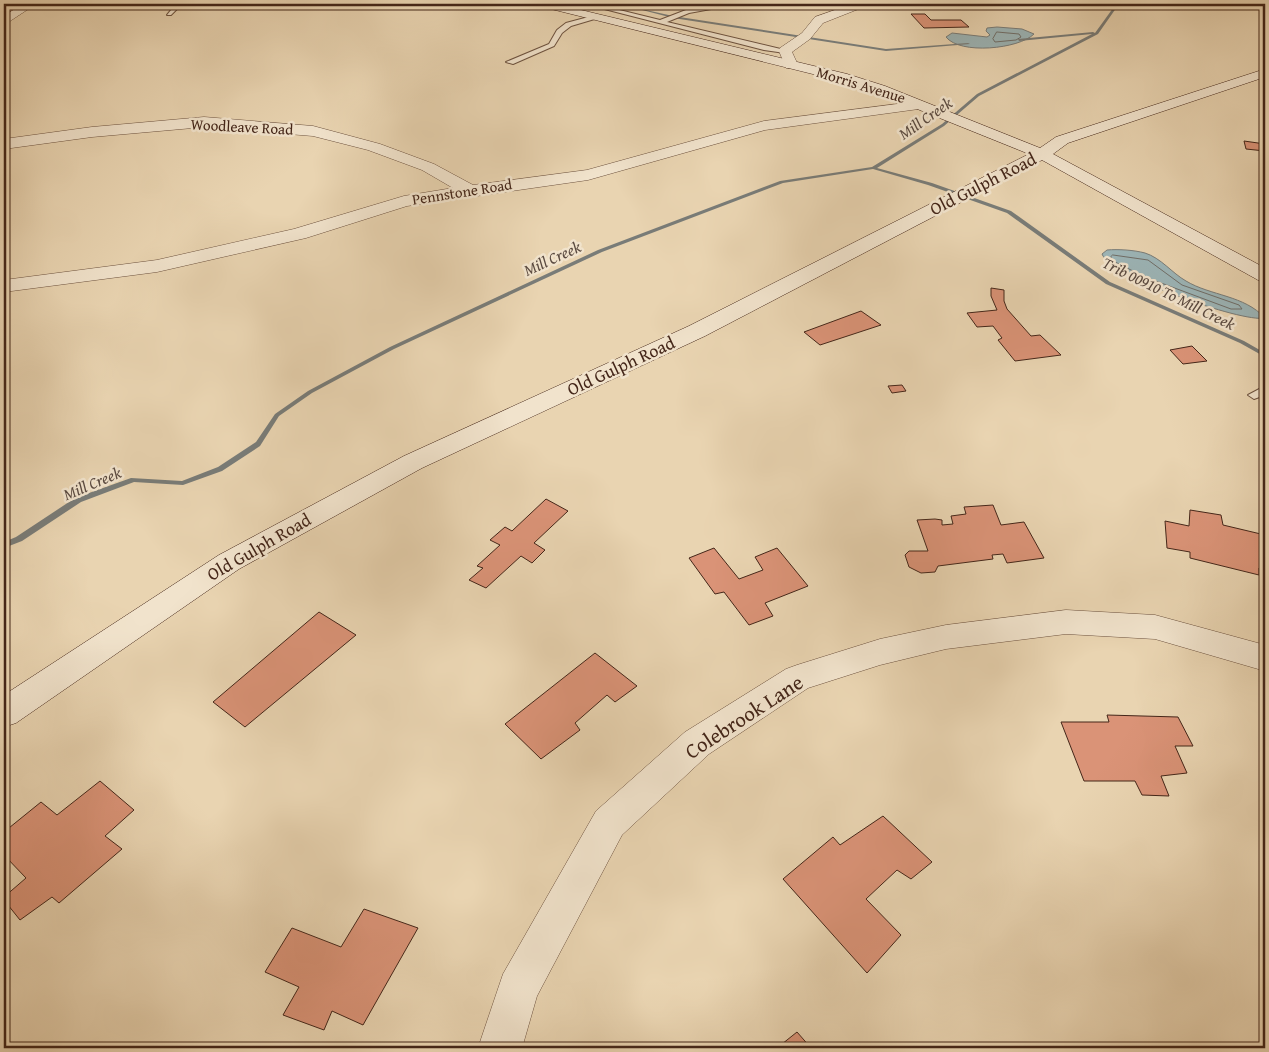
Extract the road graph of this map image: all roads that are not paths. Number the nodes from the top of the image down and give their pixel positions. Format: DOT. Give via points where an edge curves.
graph roads {
  1 [pos="30,4"];
  2 [pos="178,4"];
  3 [pos="543,4"];
  4 [pos="588,4"];
  5 [pos="872,4"];
  6 [pos="949,4"];
  7 [pos="971,5"];
  8 [pos="720,6"];
  9 [pos="168,14"];
  10 [pos="596,17"];
  11 [pos="666,20"];
  12 [pos="4,21"];
  13 [pos="796,44"];
  14 [pos="510,62"];
  15 [pos="791,65"];
  16 [pos="1265,73"];
  17 [pos="921,105"];
  18 [pos="4,144"];
  19 [pos="1042,154"];
  20 [pos="470,190"];
  21 [pos="1265,276"];
  22 [pos="4,286"];
  23 [pos="1265,658"];
  24 [pos="4,713"];
  25 [pos="500,1048"];
  1 -- 12 [label="street"];
  2 -- 9 [label="lane"];
  3 -- 10 [label="street, Morris Avenue"];
  4 -- 11 [label="lane"];
  5 -- 13 [label="street" via="859,5 819,20"];
  6 -- 7 [label="street"];
  8 -- 11 [label="lane"];
  10 -- 14 [label="lane" via="567,25 558,31 552,46"];
  10 -- 15 [label="street, Morris Avenue"];
  11 -- 13 [label="lane" via="764,48"];
  13 -- 15 [label="street"];
  15 -- 17 [label="street, Morris Avenue" via="865,84"];
  16 -- 19 [label="street, Old Gulph Road" via="1062,140"];
  17 -- 19 [label="street, Morris Avenue"];
  17 -- 20 [label="street, Pennstone Road" via="764,126 588,175"];
  18 -- 20 [label="street, Woodleave Road" via="204,122 312,131 374,147 428,167"];
  19 -- 21 [label="street, Morris Avenue"];
  19 -- 24 [label="street, Old Gulph Road" via="698,330 412,462 229,562"];
  20 -- 22 [label="street, Pennstone Road" via="404,201 300,234 156,266"];
  23 -- 25 [label="street, Colebrook Lane" via="1155,626 1066,622 946,636 880,652 797,678 697,743 609,823 518,988"];
}
